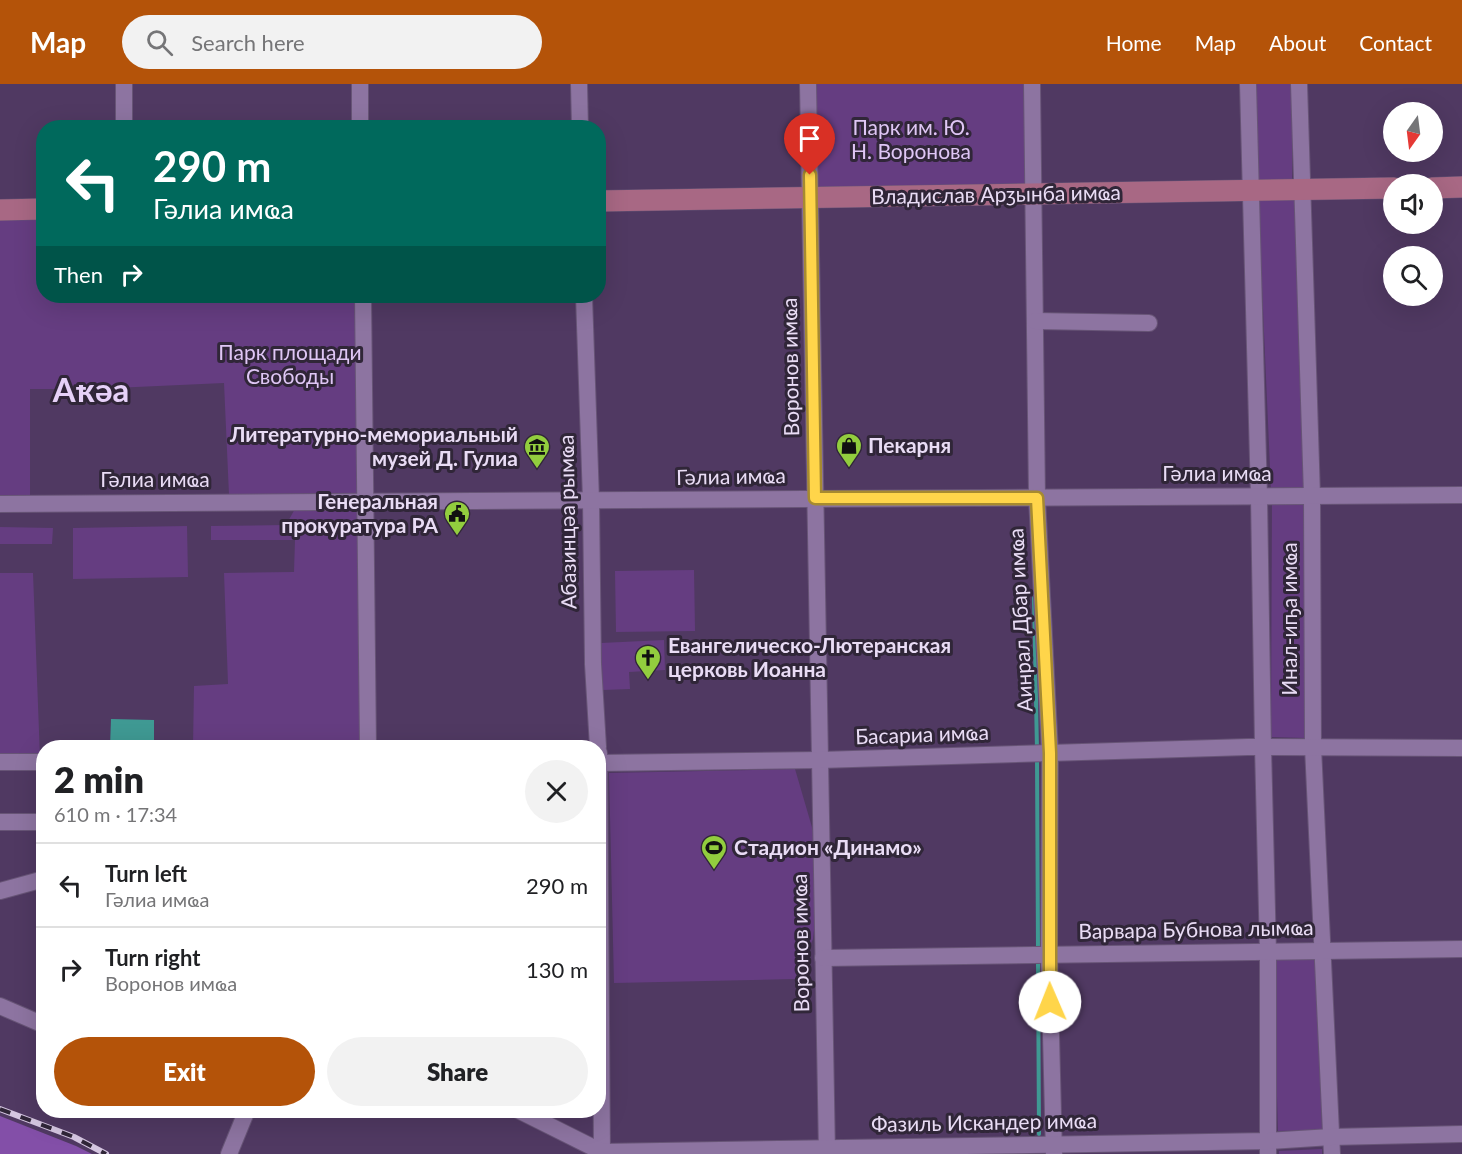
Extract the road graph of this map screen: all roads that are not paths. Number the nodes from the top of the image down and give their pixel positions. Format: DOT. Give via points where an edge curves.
graph roads {
  1 [pos="124,84"];
  2 [pos="360,84"];
  3 [pos="579,84"];
  4 [pos="808,84"];
  5 [pos="1032,84"];
  6 [pos="1248,84"];
  7 [pos="1299,84"];
  8 [pos="1310,84"];
  9 [pos="124,120"];
  10 [pos="360,120"];
  11 [pos="580,120"];
  12 [pos="1383,188"];
  13 [pos="1443,188"];
  14 [pos="1462,188"];
  15 [pos="1302,190"];
  16 [pos="1250,191"];
  17 [pos="1034,194"];
  18 [pos="810,198"];
  19 [pos="606,201"];
  20 [pos="36,209"];
  21 [pos="0,210"];
  22 [pos="363,303"];
  23 [pos="584,303"];
  24 [pos="1035,321"];
  25 [pos="1149,322"];
  26 [pos="1462,495"];
  27 [pos="1259,496"];
  28 [pos="1312,496"];
  29 [pos="815,498"];
  30 [pos="1037,498"];
  31 [pos="591,500"];
  32 [pos="365,501"];
  33 [pos="0,504"];
  34 [pos="368,740"];
  35 [pos="598,740"];
  36 [pos="1263,747"];
  37 [pos="1313,747"];
  38 [pos="1462,748"];
  39 [pos="1050,753"];
  40 [pos="820,760"];
  41 [pos="0,762"];
  42 [pos="36,762"];
  43 [pos="606,764"];
  44 [pos="0,822"];
  45 [pos="36,822"];
  46 [pos="36,881"];
  47 [pos="0,891"];
  48 [pos="1462,949"];
  49 [pos="1322,951"];
  50 [pos="1268,952"];
  51 [pos="1049,955"];
  52 [pos="823,958"];
  53 [pos="0,1006"];
  54 [pos="36,1022"];
  55 [pos="240,1118"];
  56 [pos="534,1118"];
  57 [pos="602,1118"];
  58 [pos="1462,1134"];
  59 [pos="1331,1146"];
  60 [pos="1268,1147"];
  61 [pos="1054,1149"];
  62 [pos="827,1152"];
  63 [pos="602,1153"];
  64 [pos="229,1154"];
  1 -- 9 [label="street"];
  2 -- 10 [label="street"];
  3 -- 11 [label="street"];
  4 -- 18 [label="street, Воронов имҩа"];
  5 -- 17 [label="street, Аинрал Дбар имҩа"];
  6 -- 16 [label="street, Инал-иҧа имҩа"];
  7 -- 8 [label="street"];
  7 -- 15 [label="street, Инал-иҧа имҩа"];
  12 -- 15 [label="main road, Владислав Арӡынба имҩа"];
  13 -- 14 [label="main road"];
  15 -- 16 [label="main road, Владислав Арӡынба имҩа"];
  15 -- 28 [label="street, Инал-иҧа имҩа"];
  16 -- 17 [label="main road, Владислав Арӡынба имҩа"];
  16 -- 27 [label="street, Инал-иҧа имҩа"];
  17 -- 18 [label="main road, Владислав Арӡынба имҩа"];
  17 -- 24 [label="street, Аинрал Дбар имҩа"];
  18 -- 19 [label="main road, Владислав Арӡынба имҩа"];
  18 -- 29 [label="street, Воронов имҩа"];
  20 -- 21 [label="main road"];
  22 -- 32 [label="street"];
  23 -- 31 [label="street, Абазинцәа рымҩа"];
  24 -- 25 [label="street"];
  24 -- 30 [label="street, Аинрал Дбар имҩа"];
  26 -- 28 [label="street, Гәлиа имҩа"];
  27 -- 28 [label="street, Гәлиа имҩа"];
  27 -- 30 [label="street, Гәлиа имҩа"];
  27 -- 36 [label="street, Инал-иҧа имҩа"];
  28 -- 37 [label="street, Инал-иҧа имҩа"];
  29 -- 30 [label="street, Гәлиа имҩа"];
  29 -- 31 [label="street, Гәлиа имҩа"];
  29 -- 40 [label="street, Воронов имҩа"];
  30 -- 39 [label="street, Аинрал Дбар имҩа"];
  31 -- 32 [label="street, Гәлиа имҩа"];
  31 -- 35 [label="street, Абазинцәа рымҩа"];
  32 -- 33 [label="street, Гәлиа имҩа"];
  32 -- 34 [label="street"];
  36 -- 37 [label="street, Басариа имҩа"];
  36 -- 39 [label="street, Басариа имҩа"];
  36 -- 50 [label="street, Инал-иҧа имҩа"];
  37 -- 38 [label="street, Басариа имҩа"];
  37 -- 49 [label="street, Инал-иҧа имҩа"];
  39 -- 40 [label="street, Басариа имҩа"];
  39 -- 51 [label="street, Аинрал Дбар имҩа"];
  40 -- 43 [label="street, Басариа имҩа"];
  40 -- 52 [label="street, Воронов имҩа"];
  41 -- 42 [label="street"];
  44 -- 45 [label="street"];
  46 -- 47 [label="street"];
  48 -- 49 [label="street, Варвара Бубнова лымҩа"];
  49 -- 50 [label="street, Варвара Бубнова лымҩа"];
  49 -- 59 [label="street, Инал-иҧа имҩа"];
  50 -- 51 [label="street, Варвара Бубнова лымҩа"];
  50 -- 60 [label="street, Инал-иҧа имҩа"];
  51 -- 52 [label="street, Варвара Бубнова лымҩа"];
  51 -- 61 [label="street, Аинрал Дбар имҩа"];
  52 -- 62 [label="street, Воронов имҩа"];
  53 -- 54 [label="street"];
  55 -- 64 [label="street"];
  56 -- 63 [label="street, Фазиль Искандер имҩа"];
  57 -- 63 [label="street"];
  58 -- 59 [label="street, Фазиль Искандер имҩа"];
  59 -- 60 [label="street, Фазиль Искандер имҩа"];
  60 -- 61 [label="street, Фазиль Искандер имҩа"];
  61 -- 62 [label="street, Фазиль Искандер имҩа"];
  62 -- 63 [label="street, Фазиль Искандер имҩа"];
}
